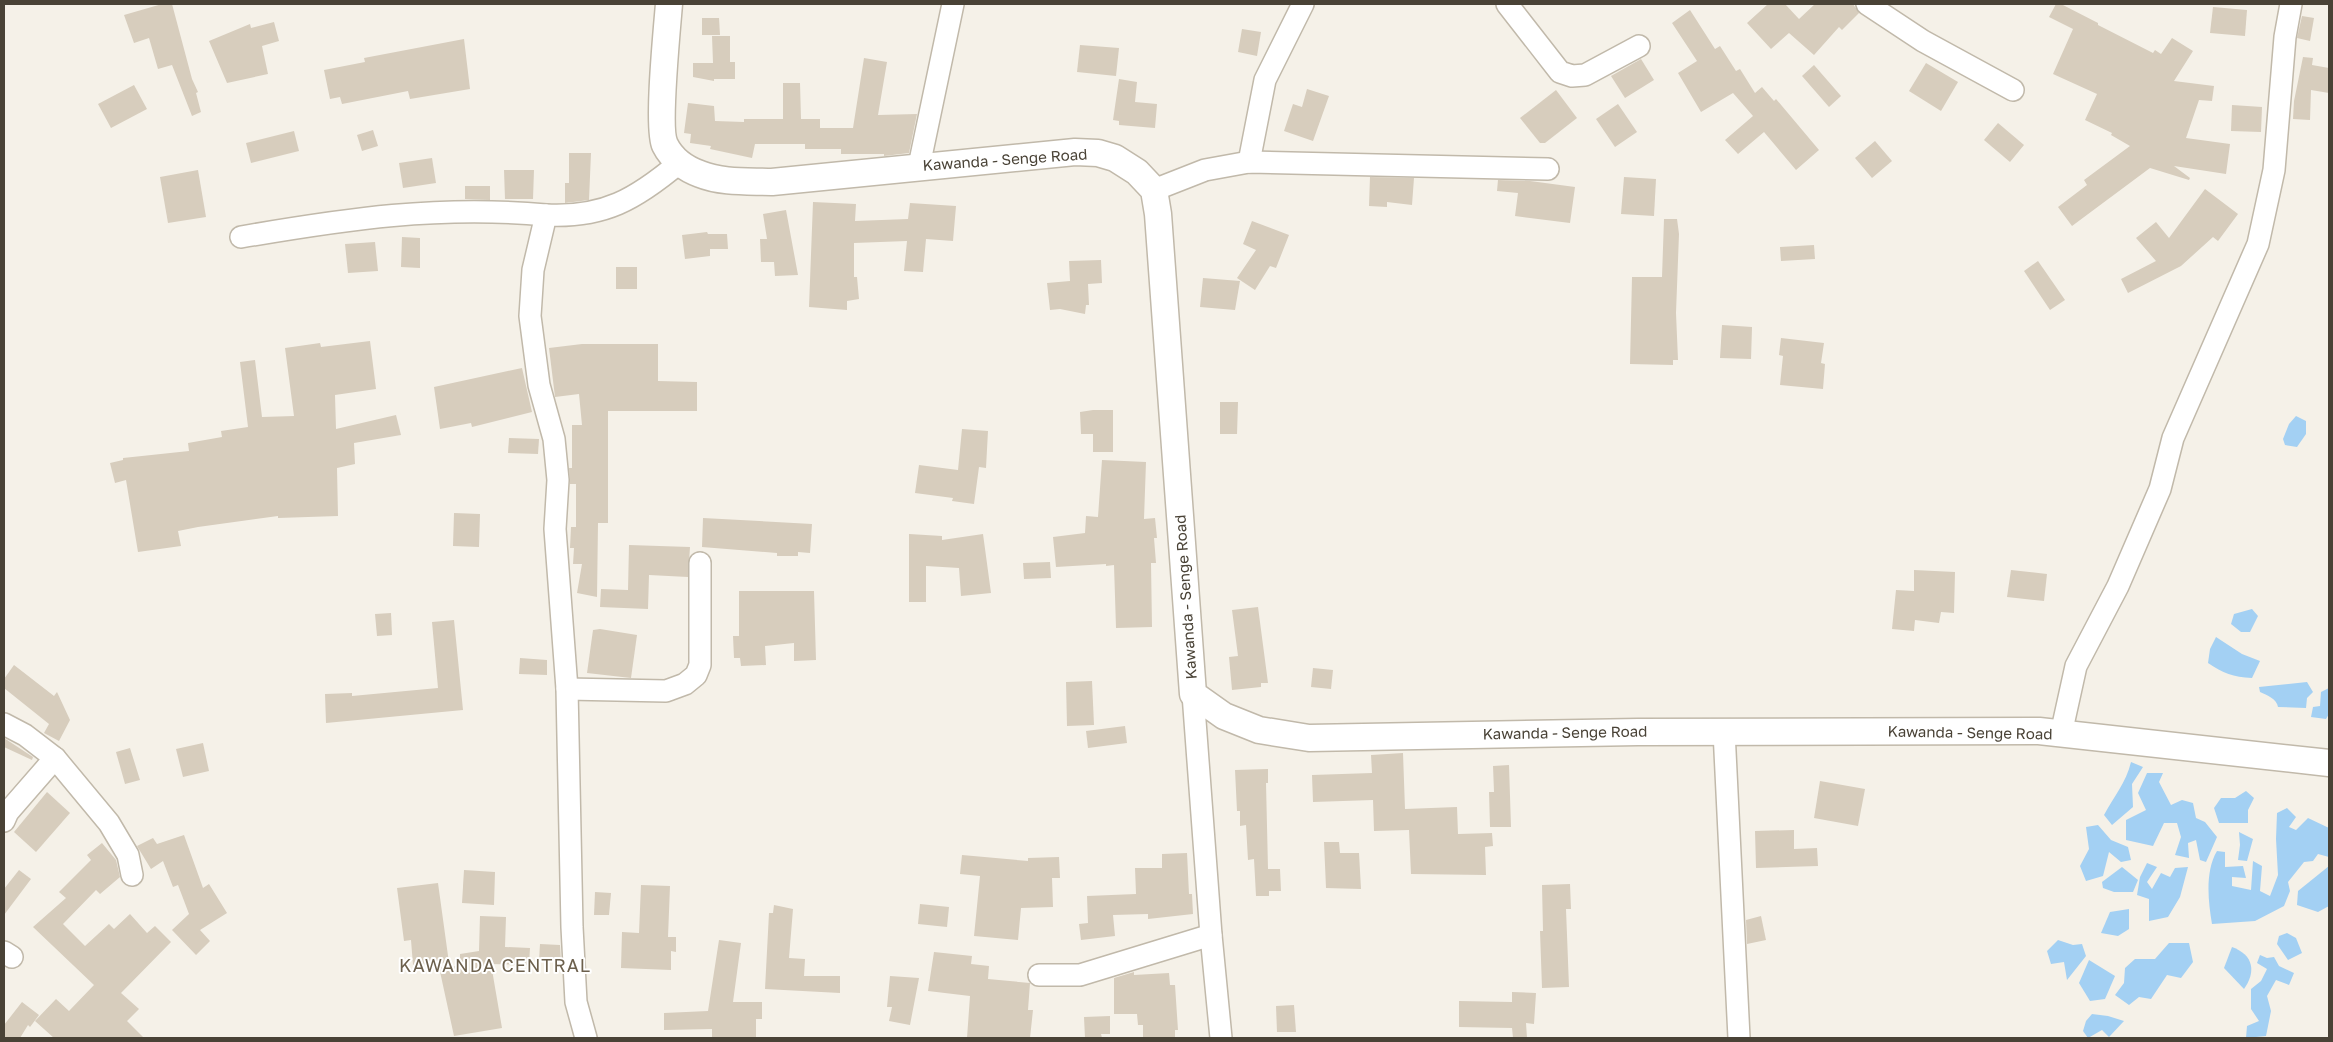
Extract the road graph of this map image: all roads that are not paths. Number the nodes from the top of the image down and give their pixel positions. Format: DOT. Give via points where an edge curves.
graph roads {
  1 [pos="669,4"];
  2 [pos="953,4"];
  3 [pos="1303,4"];
  4 [pos="1507,4"];
  5 [pos="1867,4"];
  6 [pos="2291,4"];
  7 [pos="1639,46"];
  8 [pos="2013,90"];
  9 [pos="1249,162"];
  10 [pos="679,163"];
  11 [pos="919,166"];
  12 [pos="1548,169"];
  13 [pos="1154,190"];
  14 [pos="546,215"];
  15 [pos="241,237"];
  16 [pos="700,563"];
  17 [pos="567,689"];
  18 [pos="1193,694"];
  19 [pos="4,724"];
  20 [pos="1724,732"];
  21 [pos="2061,734"];
  22 [pos="56,758"];
  23 [pos="2329,763"];
  24 [pos="4,820"];
  25 [pos="132,875"];
  26 [pos="1211,935"];
  27 [pos="1039,975"];
  28 [pos="586,1038"];
  29 [pos="1221,1038"];
  30 [pos="1739,1038"];
  1 -- 10 [label="street, Kawanda - Senge Road" via="661,124 664,144"];
  2 -- 11 [label="street"];
  3 -- 9 [label="street" via="1265,80"];
  4 -- 7 [label="street" via="1560,72 1572,76 1585,75"];
  5 -- 8 [label="street" via="1923,41"];
  6 -- 21 [label="street" via="2285,37 2274,170 2258,244 2173,438 2160,489 2118,586 2076,666"];
  9 -- 12 [label="street"];
  9 -- 13 [label="street" via="1205,170"];
  10 -- 11 [label="street, Kawanda - Senge Road" via="700,174 724,180 772,182"];
  10 -- 14 [label="street" via="627,201 566,216"];
  11 -- 13 [label="street, Kawanda - Senge Road" via="1075,152 1098,153 1115,158 1137,172"];
  13 -- 18 [label="street, Kawanda - Senge Road"];
  14 -- 15 [label="street" via="449,210 352,218"];
  14 -- 17 [label="street" via="533,270 530,316 539,385 554,439 558,480 556,529"];
  16 -- 17 [label="street" via="700,665 696,674 685,684 666,691"];
  17 -- 28 [label="street" via="572,937 576,1002"];
  18 -- 20 [label="street, Kawanda - Senge Road" via="1224,716 1259,730 1309,738"];
  18 -- 26 [label="street"];
  19 -- 22 [label="street"];
  20 -- 21 [label="street, Kawanda - Senge Road" via="2039,731"];
  20 -- 30 [label="street"];
  21 -- 23 [label="street, Kawanda - Senge Road"];
  22 -- 24 [label="street"];
  22 -- 25 [label="street" via="109,823 128,855"];
  26 -- 27 [label="street" via="1080,975"];
  26 -- 29 [label="street"];
}
